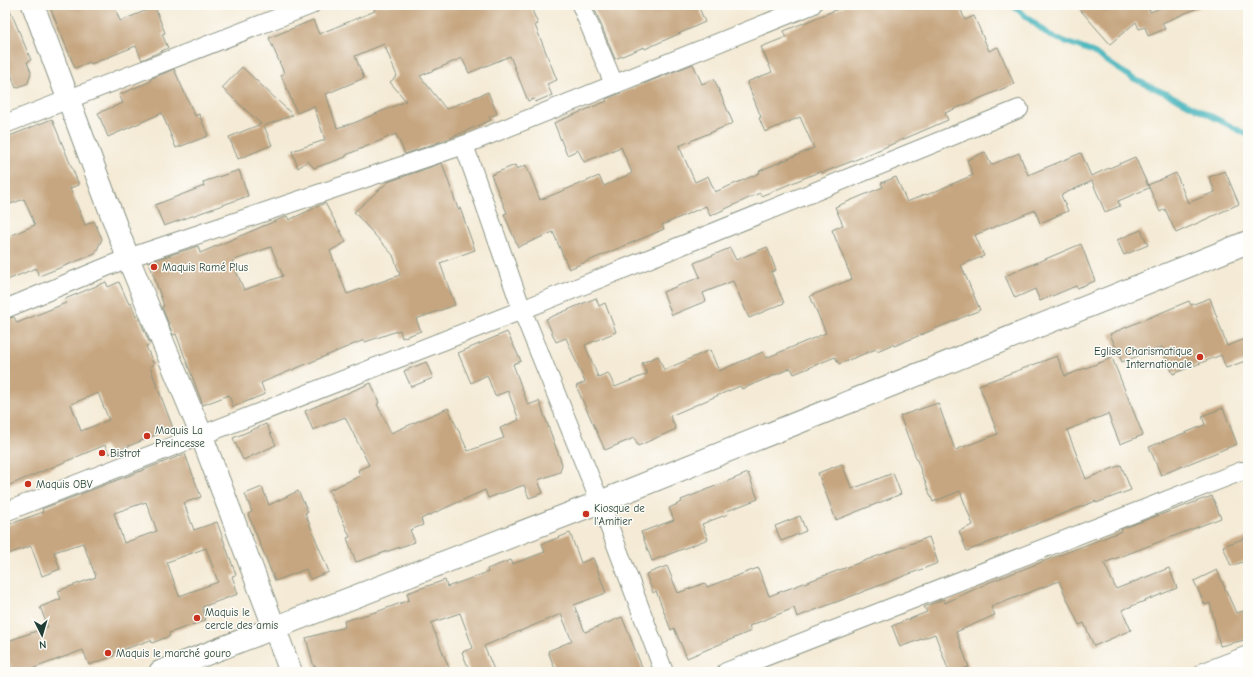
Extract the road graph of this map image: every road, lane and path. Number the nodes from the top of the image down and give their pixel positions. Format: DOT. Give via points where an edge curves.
graph roads {
  1 [pos="33,5"];
  2 [pos="311,5"];
  3 [pos="581,5"];
  4 [pos="812,5"];
  5 [pos="614,84"];
  6 [pos="68,98"];
  7 [pos="1019,109"];
  8 [pos="5,124"];
  9 [pos="464,145"];
  10 [pos="1248,242"];
  11 [pos="128,258"];
  12 [pos="5,309"];
  13 [pos="522,310"];
  14 [pos="201,434"];
  15 [pos="1248,472"];
  16 [pos="600,502"];
  17 [pos="5,512"];
  18 [pos="274,629"];
  19 [pos="1248,655"];
  20 [pos="160,672"];
  21 [pos="291,672"];
  22 [pos="664,672"];
  23 [pos="726,672"];
  24 [pos="1204,672"];
  1 -- 6 [label="street"];
  2 -- 6 [label="street"];
  3 -- 5 [label="street"];
  4 -- 5 [label="street"];
  5 -- 9 [label="street"];
  6 -- 8 [label="street"];
  6 -- 11 [label="street"];
  7 -- 13 [label="street"];
  9 -- 11 [label="street"];
  9 -- 13 [label="street"];
  10 -- 16 [label="street"];
  11 -- 12 [label="street"];
  11 -- 14 [label="street"];
  13 -- 14 [label="street"];
  13 -- 16 [label="street"];
  14 -- 17 [label="street"];
  14 -- 18 [label="street"];
  15 -- 23 [label="street" via="1242,471"];
  16 -- 18 [label="street"];
  16 -- 22 [label="street"];
  18 -- 20 [label="street"];
  18 -- 21 [label="street"];
  19 -- 24 [label="street"];
}
